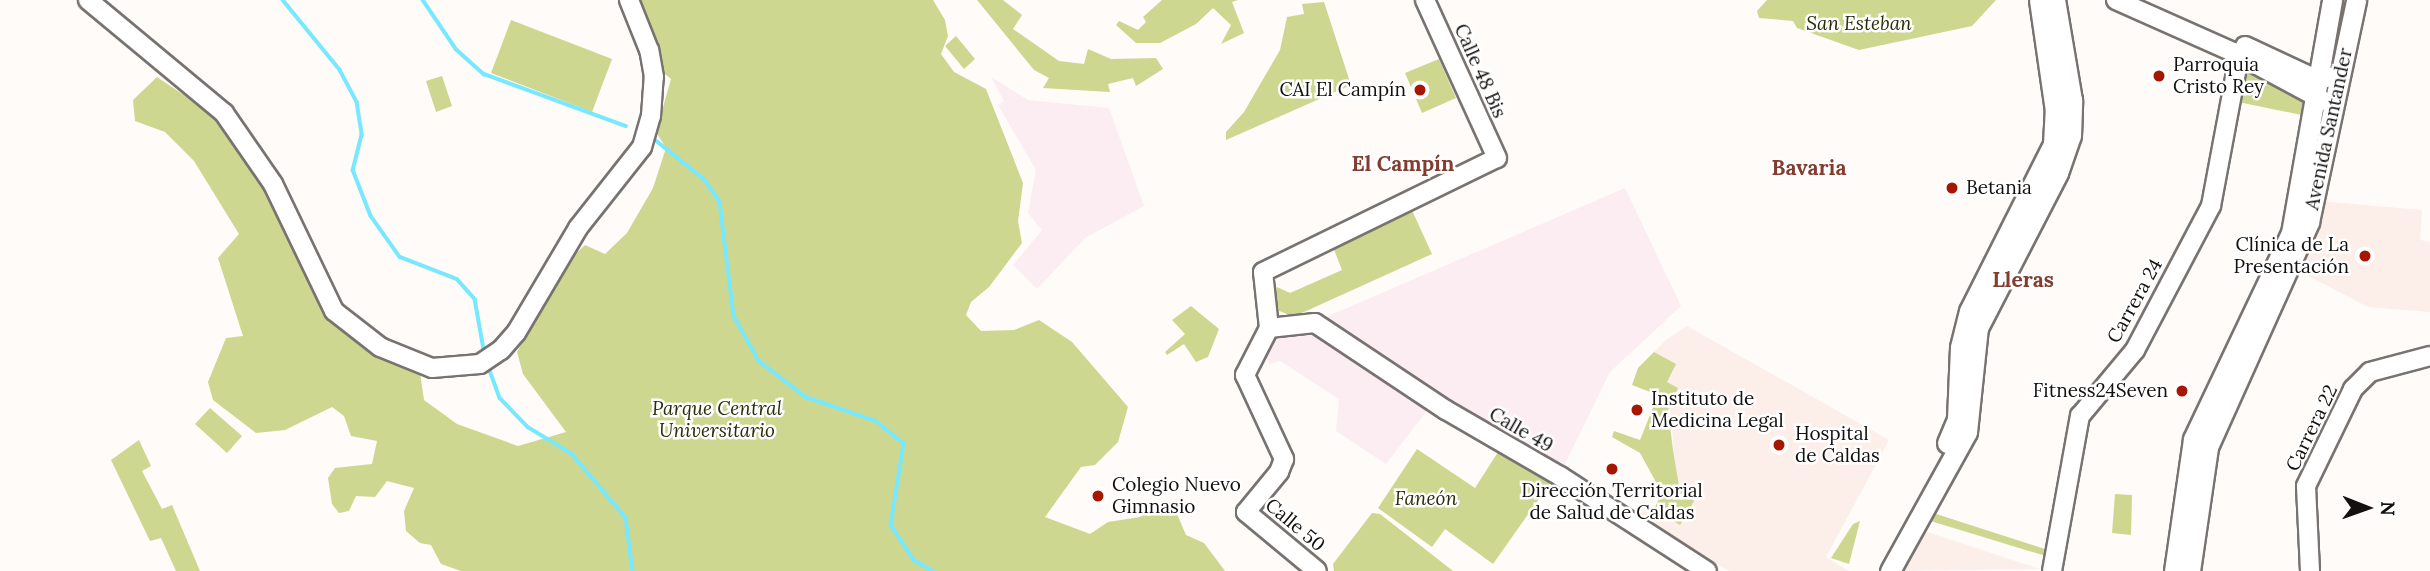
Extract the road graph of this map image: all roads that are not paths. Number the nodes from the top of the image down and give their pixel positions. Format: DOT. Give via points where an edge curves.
graph roads {
  1 [pos="88,0"];
  2 [pos="629,0"];
  3 [pos="1425,0"];
  4 [pos="2039,0"];
  5 [pos="2055,0"];
  6 [pos="2116,0"];
  7 [pos="2147,0"];
  8 [pos="2332,0"];
  9 [pos="2356,0"];
  10 [pos="2245,52"];
  11 [pos="2341,75"];
  12 [pos="2317,87"];
  13 [pos="2333,111"];
  14 [pos="1269,328"];
  15 [pos="2430,356"];
  16 [pos="1944,461"];
  17 [pos="1317,571"];
  18 [pos="1707,571"];
  19 [pos="1875,571"];
  20 [pos="1890,571"];
  21 [pos="2052,571"];
  22 [pos="2174,571"];
  23 [pos="2190,571"];
  24 [pos="2311,571"];
  1 -- 2 [label="main road" via="224,113 273,184 334,310 401,359 432,368 463,368 490,357 516,333 578,228 647,135 653,109 653,67"];
  3 -- 14 [label="main road, Calle 48 Bis" via="1497,158 1263,272"];
  4 -- 16 [label="main road" via="2055,111 2053,144 1969,311 1960,346 1956,419"];
  5 -- 16 [label="main road" via="2072,100 2071,136 2058,173 1978,328 1971,417"];
  6 -- 10 [label="main road"];
  7 -- 10 [label="main road"];
  8 -- 12 [label="main road, Avenida Santander"];
  9 -- 11 [label="main road, Avenida Santander"];
  10 -- 12 [label="main road"];
  10 -- 21 [label="main road, Carrera 24" via="2211,206 2135,350 2080,415"];
  11 -- 12 [label="main road"];
  11 -- 13 [label="main road, Avenida Santander"];
  12 -- 13 [label="main road"];
  12 -- 22 [label="main road, Avenida Santander" via="2291,233 2193,439"];
  13 -- 23 [label="main road, Avenida Santander" via="2317,198 2301,245 2208,447"];
  14 -- 17 [label="main road, Calle 50" via="1245,374 1284,459 1279,472 1246,512"];
  14 -- 18 [label="main road, Calle 49" via="1315,323"];
  15 -- 24 [label="main road, Carrera 22" via="2370,372 2353,389 2306,486"];
  16 -- 19 [label="main road"];
  16 -- 20 [label="main road"];
}
